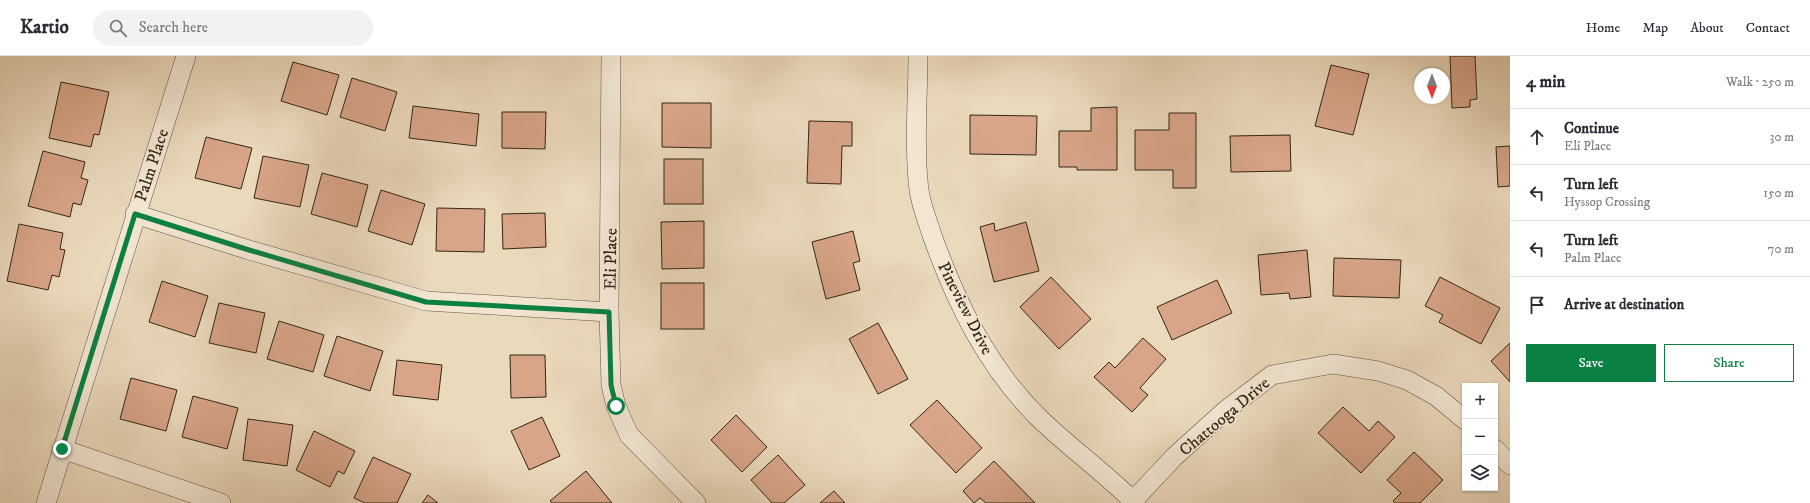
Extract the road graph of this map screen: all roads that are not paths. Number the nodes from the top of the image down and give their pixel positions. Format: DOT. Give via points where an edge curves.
graph roads {
  1 [pos="186,56"];
  2 [pos="611,56"];
  3 [pos="918,56"];
  4 [pos="135,214"];
  5 [pos="609,312"];
  6 [pos="1464,419"];
  7 [pos="62,449"];
  8 [pos="1498,452"];
  9 [pos="1510,465"];
  10 [pos="1133,502"];
  11 [pos="46,503"];
  12 [pos="221,503"];
  13 [pos="696,503"];
  1 -- 4 [label="street, Palm Place"];
  2 -- 5 [label="street, Eli Place"];
  3 -- 10 [label="street, Pineview Drive" via="918,180 921,203 942,262 967,319 982,346 1009,384 1035,413"];
  4 -- 5 [label="street" via="426,302"];
  4 -- 7 [label="street, Palm Place"];
  5 -- 13 [label="street, Eli Place" via="611,385 616,406 629,435"];
  6 -- 10 [label="street, Chattooga Drive" via="1436,396 1407,380 1378,370 1333,364 1272,374 1174,457"];
  7 -- 11 [label="street, Palm Place"];
  7 -- 12 [label="street"];
  8 -- 9 [label="street"];
}
